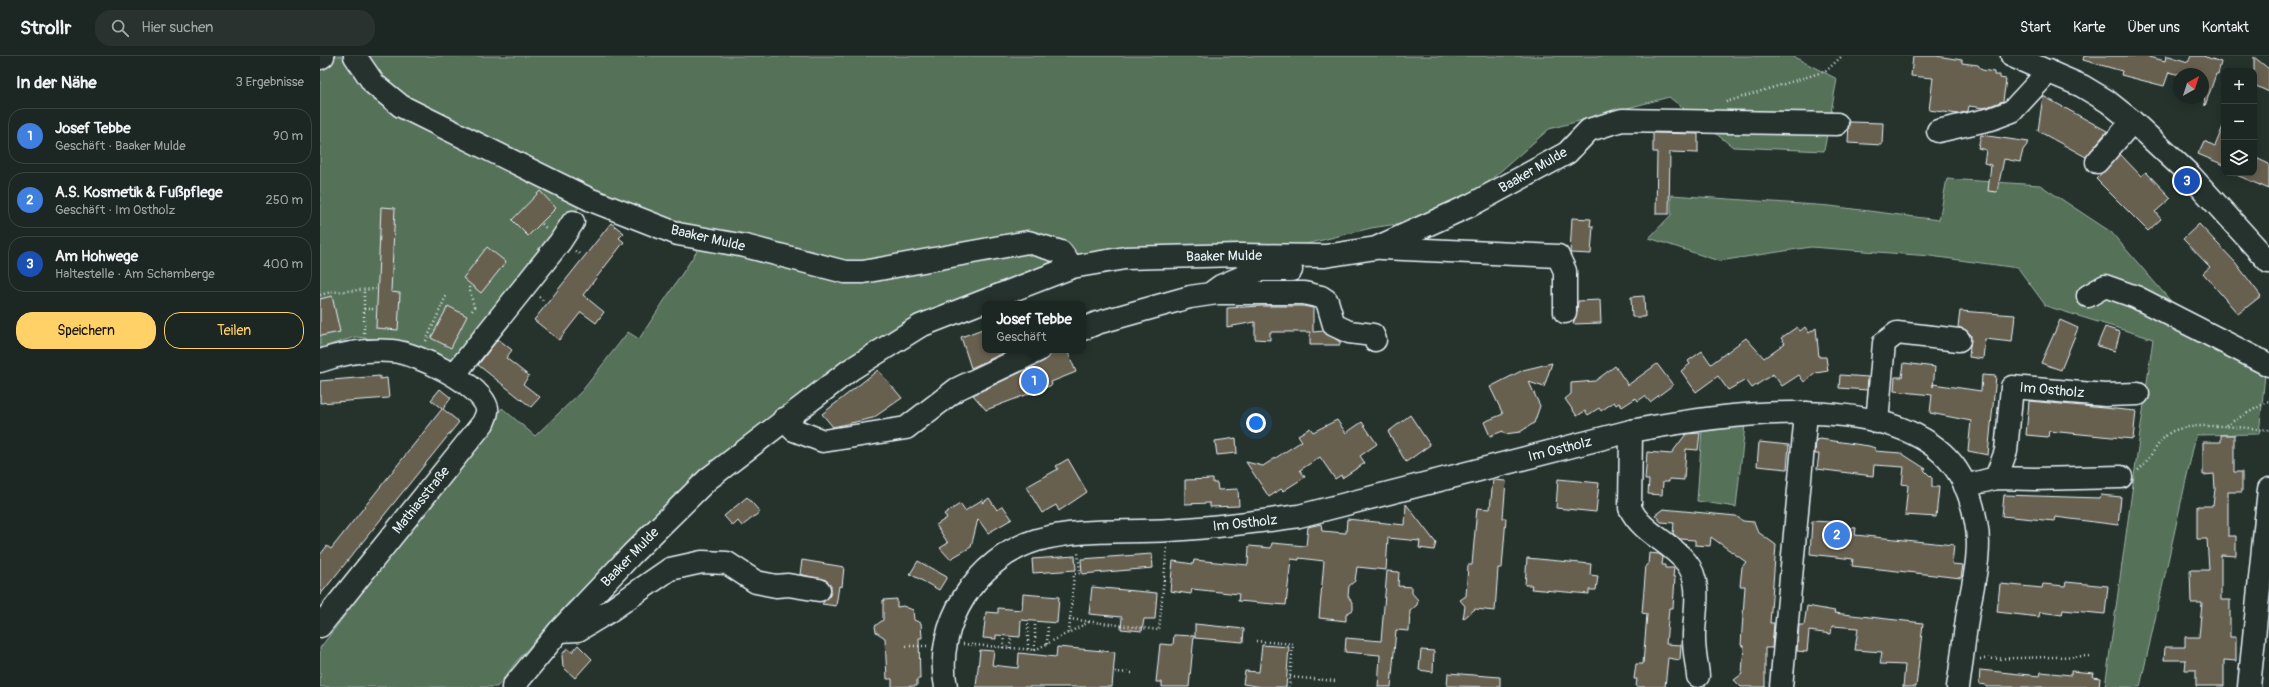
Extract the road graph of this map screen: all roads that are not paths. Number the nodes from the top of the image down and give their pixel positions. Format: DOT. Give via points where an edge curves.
graph roads {
  1 [pos="323,56"];
  2 [pos="355,56"];
  3 [pos="2012,56"];
  4 [pos="320,58"];
  5 [pos="2045,65"];
  6 [pos="2132,122"];
  7 [pos="1837,124"];
  8 [pos="1938,131"];
  9 [pos="2097,162"];
  10 [pos="573,222"];
  11 [pos="1376,248"];
  12 [pos="1325,256"];
  13 [pos="2269,262"];
  14 [pos="1072,266"];
  15 [pos="1208,295"];
  16 [pos="2088,296"];
  17 [pos="983,301"];
  18 [pos="982,302"];
  19 [pos="1565,312"];
  20 [pos="1086,328"];
  21 [pos="1375,340"];
  22 [pos="1959,340"];
  23 [pos="1033,353"];
  24 [pos="320,361"];
  25 [pos="2269,365"];
  26 [pos="454,375"];
  27 [pos="2138,394"];
  28 [pos="1806,413"];
  29 [pos="784,420"];
  30 [pos="1877,422"];
  31 [pos="1631,431"];
  32 [pos="2121,477"];
  33 [pos="1996,478"];
  34 [pos="1965,486"];
  35 [pos="2269,489"];
  36 [pos="819,590"];
  37 [pos="2262,622"];
  38 [pos="320,626"];
  39 [pos="559,631"];
  40 [pos="1698,676"];
  41 [pos="513,687"];
  42 [pos="946,687"];
  43 [pos="1781,687"];
  44 [pos="1958,687"];
  45 [pos="2249,687"];
  1 -- 4 [label="street"];
  2 -- 14 [label="street, Baaker Mulde" via="374,84 401,106 591,200 678,234 745,246 845,272 863,272 1028,242 1061,252"];
  3 -- 5 [label="street"];
  5 -- 6 [label="street" via="2107,101"];
  5 -- 8 [label="street" via="2012,111 1991,119"];
  6 -- 9 [label="street"];
  6 -- 13 [label="street" via="2190,175"];
  7 -- 11 [label="street, Baaker Mulde" via="1622,120 1589,130 1567,153 1471,205"];
  10 -- 26 [label="street" via="560,242"];
  11 -- 12 [label="street, Baaker Mulde"];
  11 -- 19 [label="street, Baaker Mulde" via="1558,256 1565,271"];
  12 -- 14 [label="street, Baaker Mulde" via="1125,258"];
  12 -- 15 [label="street" via="1304,269 1259,270"];
  14 -- 17 [label="street, Baaker Mulde"];
  15 -- 20 [label="street" via="1172,300"];
  15 -- 21 [label="street" via="1304,293 1321,297 1328,303 1334,325 1349,332 1372,335"];
  16 -- 25 [label="street" via="2105,286 2136,297"];
  18 -- 29 [label="street, Baaker Mulde" via="920,326 850,370"];
  22 -- 30 [label="street" via="1897,333 1888,338 1884,343"];
  23 -- 29 [label="street" via="957,389 906,428 823,441 794,430"];
  24 -- 26 [label="street, Mathiasstraße" via="337,355 364,351 392,351 419,358"];
  26 -- 38 [label="street, Mathiasstraße" via="485,403 487,413 483,423"];
  27 -- 33 [label="street, Im Ostholz" via="2105,395 2012,387 2006,451"];
  28 -- 30 [label="street, Im Ostholz"];
  28 -- 31 [label="street, Im Ostholz" via="1762,412 1729,415"];
  28 -- 43 [label="street"];
  29 -- 39 [label="street, Baaker Mulde" via="708,479"];
  30 -- 34 [label="street, Im Ostholz" via="1907,430 1929,443 1949,460"];
  31 -- 40 [label="street" via="1628,494 1630,508 1643,527 1687,563 1693,573 1697,588 1694,640"];
  31 -- 42 [label="street, Im Ostholz" via="1299,516 1247,524 1076,534 1036,540 1000,558 974,582 960,603 949,634 945,669"];
  32 -- 33 [label="street"];
  33 -- 34 [label="street"];
  34 -- 44 [label="street, Im Ostholz" via="1978,536"];
  35 -- 37 [label="street"];
  36 -- 39 [label="street" via="756,582 727,563 702,562 670,569 578,630"];
  37 -- 45 [label="street"];
  39 -- 41 [label="street, Baaker Mulde"];
}
